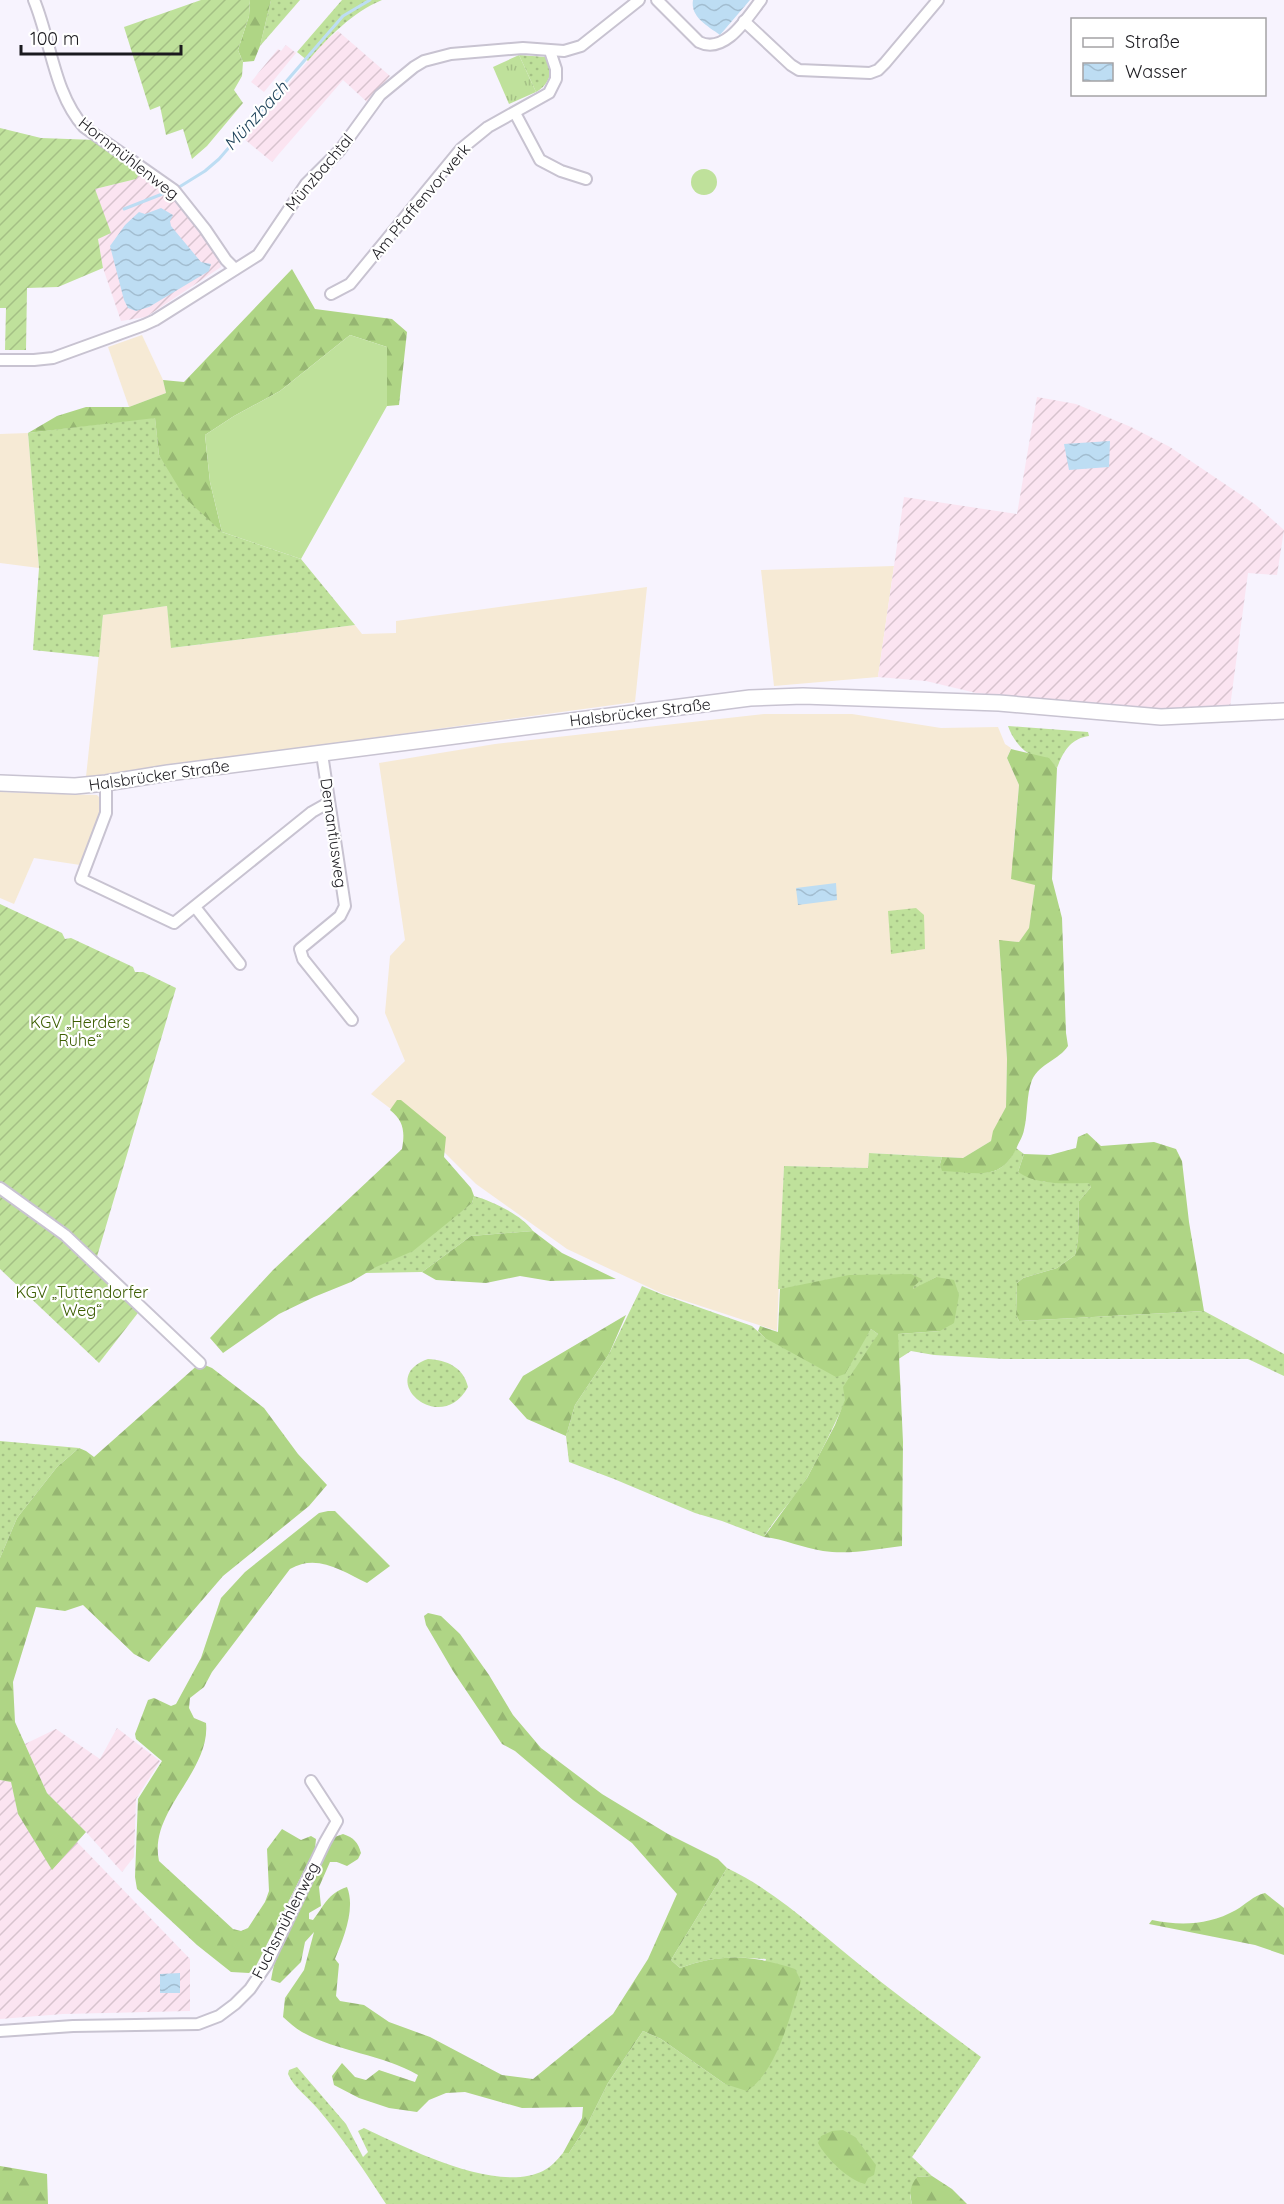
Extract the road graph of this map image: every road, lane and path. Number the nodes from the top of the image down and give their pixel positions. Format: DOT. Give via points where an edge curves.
graph roads {
  1 [pos="34,0"];
  2 [pos="639,0"];
  3 [pos="657,0"];
  4 [pos="761,0"];
  5 [pos="938,0"];
  6 [pos="744,21"];
  7 [pos="550,51"];
  8 [pos="515,112"];
  9 [pos="586,179"];
  10 [pos="235,269"];
  11 [pos="331,294"];
  12 [pos="0,360"];
  13 [pos="1284,711"];
  14 [pos="322,754"];
  15 [pos="0,783"];
  16 [pos="106,783"];
  17 [pos="328,803"];
  18 [pos="195,907"];
  19 [pos="240,964"];
  20 [pos="352,1020"];
  21 [pos="0,1188"];
  22 [pos="200,1363"];
  23 [pos="311,1781"];
  24 [pos="0,2031"];
  1 -- 10 [label="street, Hornmühlenweg" via="76,118 179,196"];
  2 -- 7 [label="street, Münzbachtal" via="581,46"];
  3 -- 6 [label="street" via="707,46 721,43"];
  4 -- 6 [label="street"];
  5 -- 6 [label="street" via="885,63 870,73 799,70"];
  7 -- 8 [label="street, Am Pfaffenvorwerk" via="556,69 554,86 549,93"];
  7 -- 10 [label="street, Münzbachtal" via="523,48 451,54 414,67 380,95 340,150 306,184 258,255"];
  8 -- 9 [label="street" via="540,160"];
  8 -- 11 [label="street, Am Pfaffenvorwerk" via="461,148 350,284"];
  10 -- 12 [label="street, Münzbachtal" via="144,325 53,358"];
  13 -- 14 [label="main road, Halsbrücker Straße" via="1161,717 999,703 803,696 750,698"];
  14 -- 16 [label="main road, Halsbrücker Straße"];
  14 -- 17 [label="street, Demantiusweg"];
  15 -- 16 [label="main road, Halsbrücker Straße"];
  16 -- 18 [label="street" via="106,813 81,879 174,923"];
  17 -- 18 [label="street"];
  17 -- 20 [label="street, Demantiusweg" via="345,906 340,916 300,949 303,959"];
  18 -- 19 [label="street"];
  21 -- 22 [label="street" via="65,1235"];
  23 -- 24 [label="street, Fuchsmühlenweg" via="337,1821 267,1964 235,2004 198,2024"];
}
